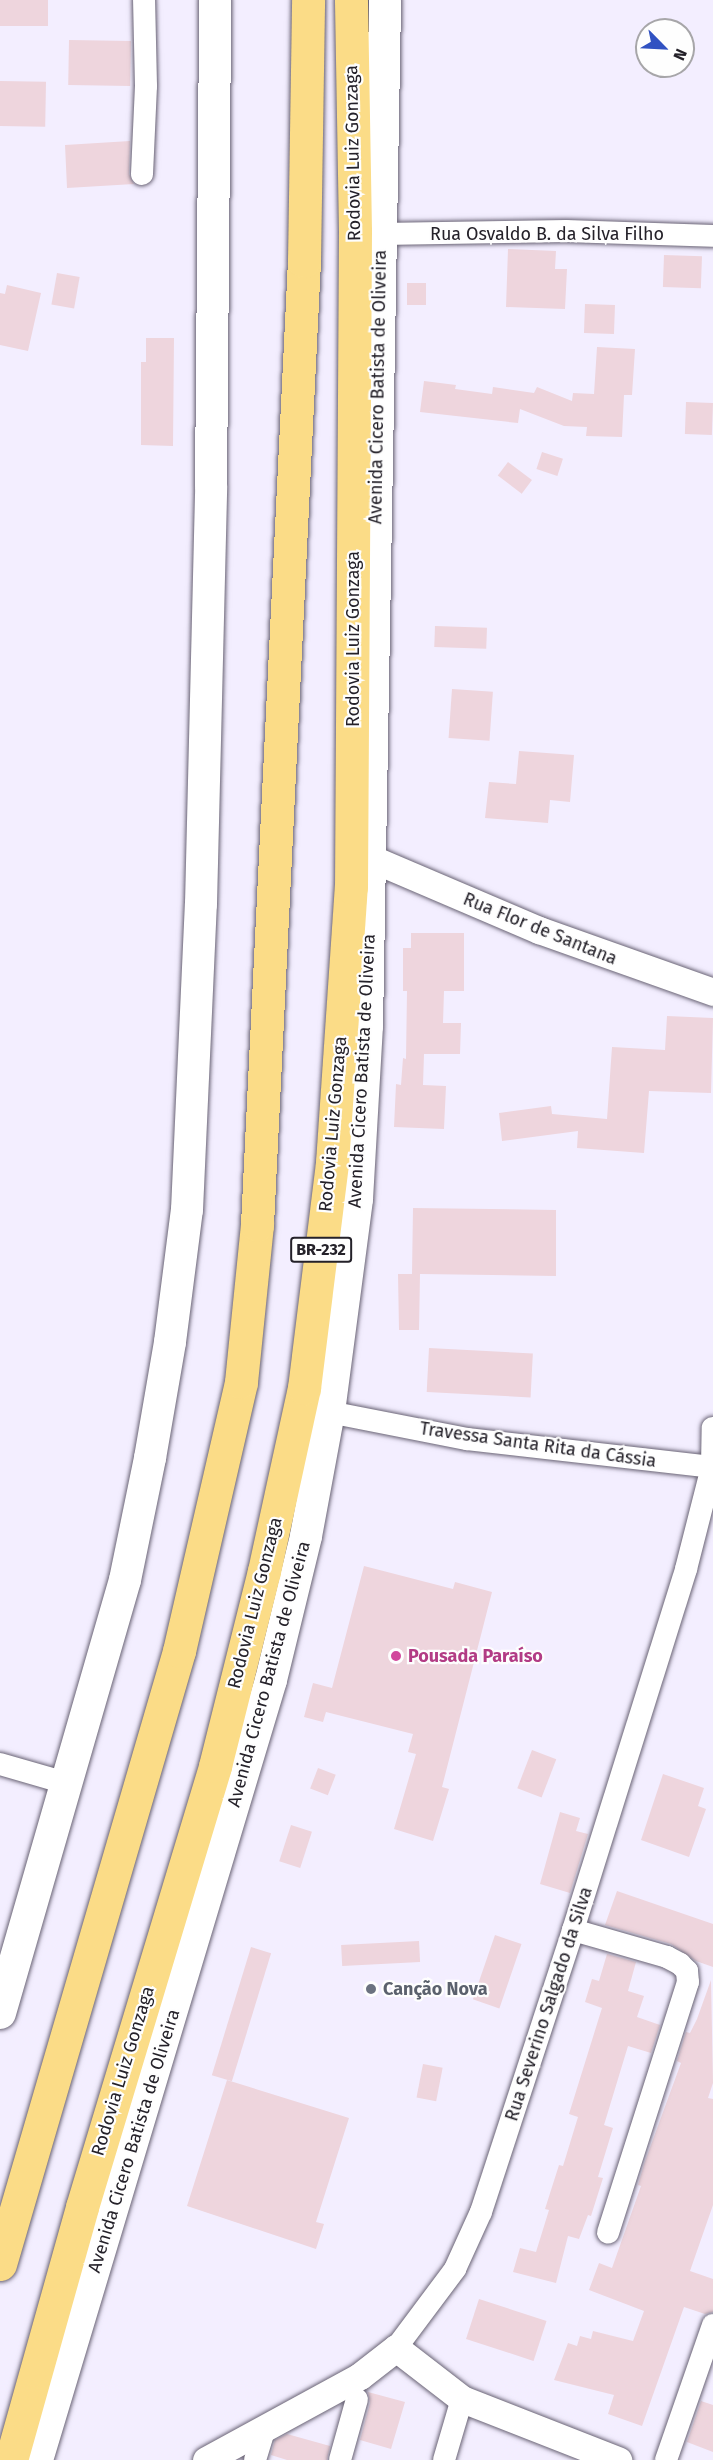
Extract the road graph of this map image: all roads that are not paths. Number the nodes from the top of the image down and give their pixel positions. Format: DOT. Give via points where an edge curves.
graph roads {
  1 [pos="144,0"];
  2 [pos="215,0"];
  3 [pos="308,0"];
  4 [pos="351,0"];
  5 [pos="385,0"];
  6 [pos="142,174"];
  7 [pos="381,234"];
  8 [pos="713,236"];
  9 [pos="369,858"];
  10 [pos="713,993"];
  11 [pos="329,1412"];
  12 [pos="713,1428"];
  13 [pos="712,1467"];
  14 [pos="0,1764"];
  15 [pos="66,1783"];
  16 [pos="573,1930"];
  17 [pos="0,2013"];
  18 [pos="608,2233"];
  19 [pos="0,2264"];
  20 [pos="713,2325"];
  21 [pos="396,2348"];
  22 [pos="357,2399"];
  23 [pos="462,2399"];
  24 [pos="265,2427"];
  25 [pos="10,2460"];
  26 [pos="37,2460"];
  27 [pos="206,2460"];
  28 [pos="255,2460"];
  29 [pos="340,2460"];
  30 [pos="444,2460"];
  31 [pos="618,2460"];
  32 [pos="666,2460"];
  1 -- 6 [label="street"];
  2 -- 15 [label="main road" via="210,522 199,949 187,1210 170,1342 127,1569"];
  3 -- 19 [label="highway" via="304,261 257,1225 241,1382 179,1651"];
  4 -- 25 [label="highway, Rodovia Luiz Gonzaga / BR-232" via="355,231 351,887 332,1163 304,1388 264,1571 215,1766"];
  5 -- 7 [label="main road, Avenida Cicero Batista de Oliveira"];
  7 -- 8 [label="street, Rua Osvaldo B. da Silva Filho" via="566,231"];
  7 -- 9 [label="main road, Avenida Cicero Batista de Oliveira"];
  9 -- 10 [label="street, Rua Flor de Santana" via="539,930"];
  9 -- 11 [label="main road, Avenida Cicero Batista de Oliveira" via="367,1026 357,1199"];
  11 -- 13 [label="street, Travessa Santa Rita da Cássia" via="467,1439"];
  11 -- 26 [label="main road, Avenida Cicero Batista de Oliveira" via="306,1536 271,1680"];
  12 -- 13 [label="street, Rua Severino Salgado da Silva"];
  13 -- 16 [label="street, Rua Severino Salgado da Silva" via="686,1569"];
  14 -- 15 [label="street"];
  15 -- 17 [label="main road"];
  16 -- 18 [label="street" via="667,1958 687,1971 688,1982"];
  16 -- 21 [label="street, Rua Severino Salgado da Silva" via="481,2212 454,2270"];
  20 -- 32 [label="street"];
  21 -- 23 [label="street"];
  21 -- 24 [label="street, Rua Severino Salgado da Silva" via="360,2376"];
  22 -- 29 [label="street"];
  23 -- 30 [label="street"];
  23 -- 31 [label="street"];
  24 -- 27 [label="street, Rua Severino Salgado da Silva"];
  24 -- 28 [label="street"];
}
